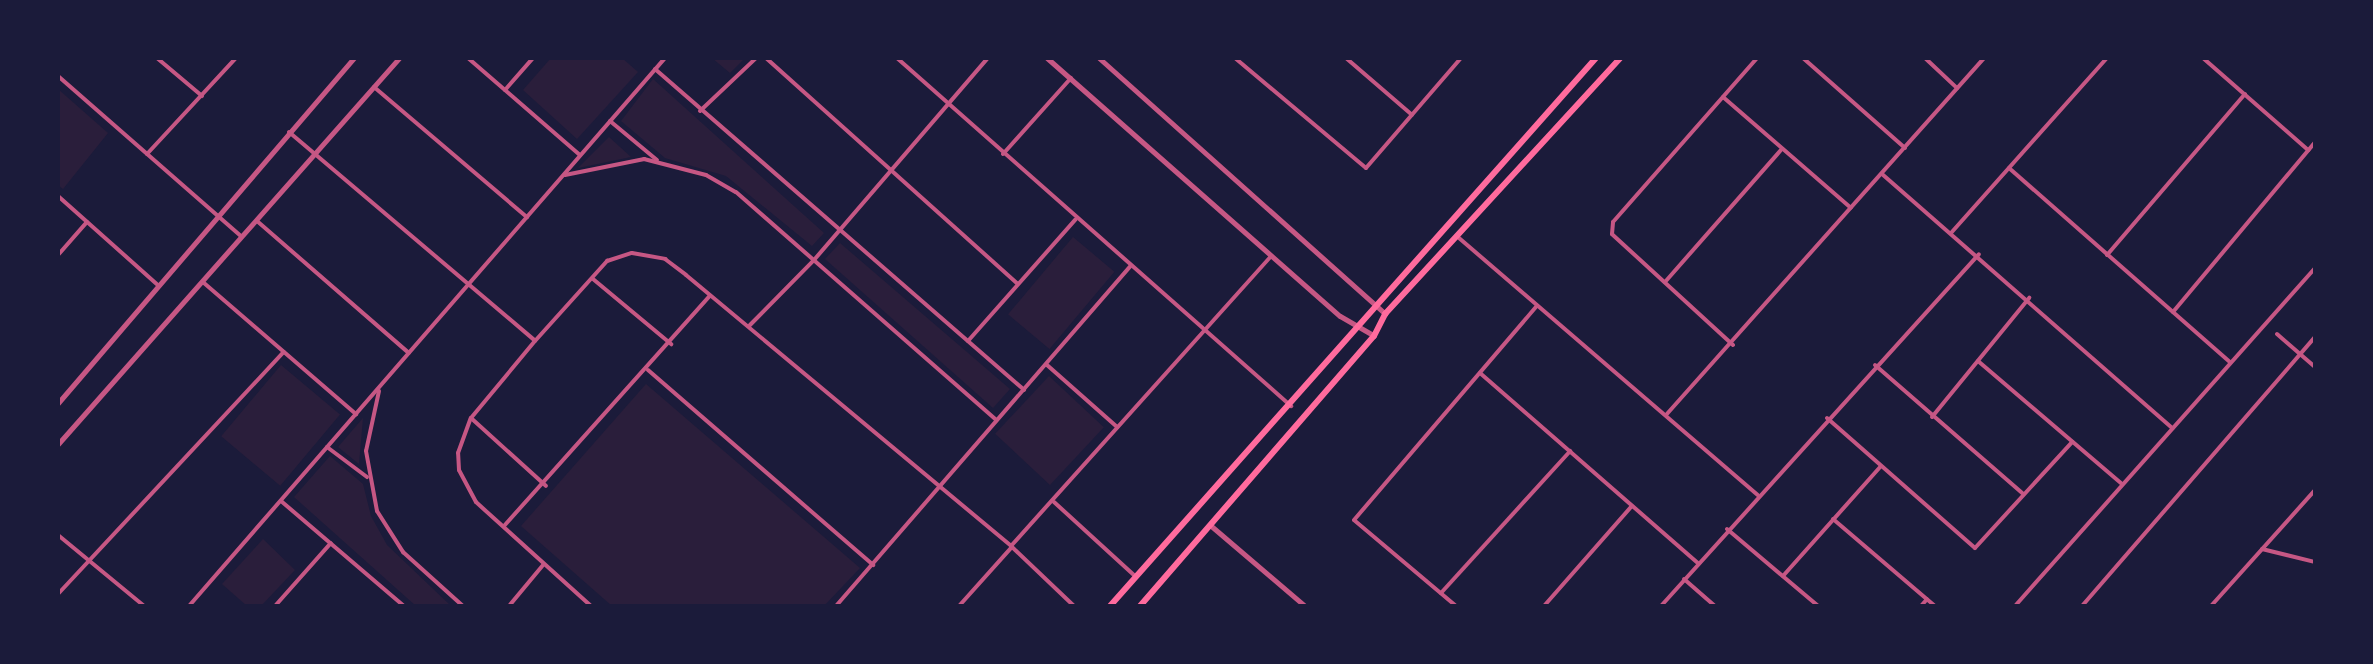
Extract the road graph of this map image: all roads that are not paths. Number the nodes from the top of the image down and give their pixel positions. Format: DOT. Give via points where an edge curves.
graph roads {
  1 [pos="157,58"];
  2 [pos="236,58"];
  3 [pos="354,58"];
  4 [pos="399,58"];
  5 [pos="468,58"];
  6 [pos="533,58"];
  7 [pos="665,58"];
  8 [pos="756,58"];
  9 [pos="766,58"];
  10 [pos="897,58"];
  11 [pos="988,58"];
  12 [pos="1047,58"];
  13 [pos="1099,58"];
  14 [pos="1235,58"];
  15 [pos="1346,58"];
  16 [pos="1448,58"];
  17 [pos="1461,58"];
  18 [pos="1596,58"];
  19 [pos="1620,58"];
  20 [pos="1757,58"];
  21 [pos="1803,58"];
  22 [pos="1925,58"];
  23 [pos="1984,58"];
  24 [pos="2107,58"];
  25 [pos="2203,58"];
  26 [pos="1456,65"];
  27 [pos="655,69"];
  28 [pos="58,76"];
  29 [pos="1071,78"];
  30 [pos="374,87"];
  31 [pos="1957,88"];
  32 [pos="505,90"];
  33 [pos="2245,94"];
  34 [pos="202,96"];
  35 [pos="1723,97"];
  36 [pos="948,105"];
  37 [pos="700,111"];
  38 [pos="1412,115"];
  39 [pos="610,121"];
  40 [pos="289,132"];
  41 [pos="2315,142"];
  42 [pos="1905,148"];
  43 [pos="1782,149"];
  44 [pos="2308,150"];
  45 [pos="147,154"];
  46 [pos="316,154"];
  47 [pos="1003,154"];
  48 [pos="580,155"];
  49 [pos="660,163"];
  50 [pos="2009,168"];
  51 [pos="889,172"];
  52 [pos="1882,174"];
  53 [pos="563,175"];
  54 [pos="58,196"];
  55 [pos="1852,209"];
  56 [pos="218,215"];
  57 [pos="527,217"];
  58 [pos="1076,219"];
  59 [pos="257,221"];
  60 [pos="87,222"];
  61 [pos="838,232"];
  62 [pos="1951,233"];
  63 [pos="243,238"];
  64 [pos="1459,238"];
  65 [pos="1272,254"];
  66 [pos="1979,254"];
  67 [pos="58,255"];
  68 [pos="2107,255"];
  69 [pos="814,260"];
  70 [pos="1130,267"];
  71 [pos="2315,268"];
  72 [pos="592,278"];
  73 [pos="204,283"];
  74 [pos="1665,283"];
  75 [pos="468,284"];
  76 [pos="1018,284"];
  77 [pos="158,285"];
  78 [pos="711,295"];
  79 [pos="2029,298"];
  80 [pos="1537,306"];
  81 [pos="1376,307"];
  82 [pos="2173,312"];
  83 [pos="1385,314"];
  84 [pos="750,325"];
  85 [pos="1361,327"];
  86 [pos="1203,331"];
  87 [pos="2277,334"];
  88 [pos="1374,336"];
  89 [pos="2315,337"];
  90 [pos="535,341"];
  91 [pos="968,341"];
  92 [pos="671,344"];
  93 [pos="1733,345"];
  94 [pos="284,352"];
  95 [pos="409,353"];
  96 [pos="2300,353"];
  97 [pos="1978,361"];
  98 [pos="2230,362"];
  99 [pos="1047,365"];
  100 [pos="1875,365"];
  101 [pos="2315,367"];
  102 [pos="648,370"];
  103 [pos="1480,373"];
  104 [pos="383,383"];
  105 [pos="1024,390"];
  106 [pos="58,403"];
  107 [pos="1291,406"];
  108 [pos="356,414"];
  109 [pos="1666,415"];
  110 [pos="1932,417"];
  111 [pos="471,418"];
  112 [pos="1827,418"];
  113 [pos="996,420"];
  114 [pos="1118,428"];
  115 [pos="2172,429"];
  116 [pos="2072,442"];
  117 [pos="58,444"];
  118 [pos="327,447"];
  119 [pos="1570,451"];
  120 [pos="1881,466"];
  121 [pos="367,477"];
  122 [pos="938,484"];
  123 [pos="2122,484"];
  124 [pos="546,486"];
  125 [pos="2315,490"];
  126 [pos="2022,493"];
  127 [pos="1758,495"];
  128 [pos="280,501"];
  129 [pos="1054,502"];
  130 [pos="1633,506"];
  131 [pos="1833,519"];
  132 [pos="1210,525"];
  133 [pos="504,526"];
  134 [pos="1727,529"];
  135 [pos="58,535"];
  136 [pos="331,543"];
  137 [pos="1011,547"];
  138 [pos="2262,549"];
  139 [pos="89,560"];
  140 [pos="2315,562"];
  141 [pos="1698,563"];
  142 [pos="543,565"];
  143 [pos="873,565"];
  144 [pos="1783,576"];
  145 [pos="1137,578"];
  146 [pos="1684,579"];
  147 [pos="1441,593"];
  148 [pos="58,594"];
  149 [pos="1927,599"];
  150 [pos="277,605"];
  151 [pos="144,606"];
  152 [pos="189,606"];
  153 [pos="404,606"];
  154 [pos="463,606"];
  155 [pos="509,606"];
  156 [pos="591,606"];
  157 [pos="836,606"];
  158 [pos="959,606"];
  159 [pos="1074,606"];
  160 [pos="1110,606"];
  161 [pos="1140,606"];
  162 [pos="1305,606"];
  163 [pos="1456,606"];
  164 [pos="1544,606"];
  165 [pos="1661,606"];
  166 [pos="1715,606"];
  167 [pos="1818,606"];
  168 [pos="1921,606"];
  169 [pos="1935,606"];
  170 [pos="2015,606"];
  171 [pos="2082,606"];
  172 [pos="2213,606"];
  1 -- 34 [label="street"];
  2 -- 34 [label="street"];
  3 -- 40 [label="street"];
  4 -- 30 [label="street"];
  5 -- 32 [label="street"];
  6 -- 32 [label="street"];
  7 -- 27 [label="street"];
  8 -- 37 [label="street"];
  9 -- 51 [label="street"];
  10 -- 36 [label="street"];
  11 -- 36 [label="street"];
  12 -- 29 [label="street"];
  13 -- 81 [label="street"];
  14 -- 38 [label="street" via="1366,168"];
  15 -- 38 [label="street"];
  16 -- 26 [label="street"];
  17 -- 26 [label="street"];
  18 -- 81 [label="main road"];
  19 -- 64 [label="main road"];
  20 -- 35 [label="street"];
  21 -- 42 [label="street"];
  22 -- 31 [label="street"];
  23 -- 31 [label="street"];
  24 -- 50 [label="street"];
  25 -- 33 [label="street"];
  26 -- 38 [label="street"];
  27 -- 37 [label="street"];
  27 -- 39 [label="street"];
  28 -- 45 [label="street"];
  29 -- 47 [label="street"];
  29 -- 65 [label="street"];
  30 -- 46 [label="street"];
  30 -- 57 [label="street"];
  31 -- 42 [label="street"];
  32 -- 48 [label="street"];
  33 -- 44 [label="street"];
  33 -- 68 [label="street"];
  34 -- 45 [label="street"];
  35 -- 43 [label="street"];
  35 -- 74 [label="street" via="1613,222 1612,234"];
  36 -- 47 [label="street"];
  36 -- 51 [label="street"];
  37 -- 61 [label="street"];
  39 -- 48 [label="street"];
  39 -- 49 [label="street"];
  40 -- 46 [label="street"];
  40 -- 56 [label="street"];
  41 -- 44 [label="street"];
  42 -- 52 [label="street"];
  43 -- 55 [label="street"];
  43 -- 74 [label="street"];
  44 -- 82 [label="street"];
  45 -- 56 [label="street"];
  46 -- 59 [label="street"];
  46 -- 75 [label="street"];
  47 -- 58 [label="street"];
  48 -- 53 [label="street"];
  49 -- 53 [label="street" via="644,159"];
  49 -- 69 [label="street" via="706,175 736,192"];
  50 -- 62 [label="street"];
  50 -- 68 [label="street"];
  51 -- 61 [label="street"];
  51 -- 76 [label="street"];
  52 -- 55 [label="street"];
  52 -- 62 [label="street"];
  53 -- 57 [label="street"];
  54 -- 60 [label="street"];
  55 -- 93 [label="street"];
  56 -- 63 [label="street"];
  56 -- 77 [label="street"];
  57 -- 75 [label="street"];
  58 -- 70 [label="street"];
  58 -- 76 [label="street"];
  59 -- 63 [label="street"];
  59 -- 95 [label="street"];
  60 -- 67 [label="street"];
  60 -- 77 [label="street"];
  61 -- 69 [label="street"];
  61 -- 91 [label="street"];
  62 -- 66 [label="street"];
  63 -- 73 [label="street"];
  64 -- 80 [label="street"];
  64 -- 83 [label="main road"];
  65 -- 85 [label="street" via="1340,316"];
  65 -- 86 [label="street"];
  66 -- 79 [label="street"];
  66 -- 100 [label="street"];
  68 -- 82 [label="street"];
  69 -- 84 [label="street"];
  69 -- 113 [label="street"];
  70 -- 86 [label="street"];
  70 -- 99 [label="street"];
  71 -- 98 [label="street"];
  72 -- 78 [label="street" via="607,261 644,254 665,259"];
  72 -- 90 [label="street"];
  72 -- 92 [label="street"];
  73 -- 94 [label="street"];
  73 -- 117 [label="street"];
  74 -- 93 [label="street"];
  75 -- 90 [label="street"];
  75 -- 95 [label="street"];
  76 -- 91 [label="street"];
  77 -- 106 [label="street"];
  78 -- 84 [label="street"];
  78 -- 92 [label="street"];
  79 -- 97 [label="street"];
  79 -- 115 [label="street"];
  80 -- 103 [label="street"];
  80 -- 109 [label="street"];
  81 -- 83 [label="street"];
  81 -- 85 [label="main road"];
  82 -- 98 [label="street"];
  83 -- 88 [label="main road"];
  84 -- 122 [label="street"];
  85 -- 88 [label="street"];
  85 -- 107 [label="main road"];
  86 -- 107 [label="street"];
  86 -- 114 [label="street"];
  87 -- 96 [label="street"];
  88 -- 132 [label="main road"];
  89 -- 96 [label="street"];
  90 -- 111 [label="street"];
  91 -- 105 [label="street"];
  92 -- 102 [label="street"];
  93 -- 109 [label="street"];
  94 -- 108 [label="street"];
  94 -- 139 [label="street"];
  95 -- 104 [label="street"];
  96 -- 101 [label="street"];
  96 -- 171 [label="street"];
  97 -- 110 [label="street"];
  97 -- 116 [label="street"];
  98 -- 115 [label="street"];
  99 -- 105 [label="street"];
  99 -- 114 [label="street"];
  100 -- 110 [label="street"];
  100 -- 112 [label="street"];
  102 -- 124 [label="street"];
  102 -- 143 [label="street"];
  103 -- 119 [label="street"];
  103 -- 147 [label="street" via="1354,520"];
  104 -- 108 [label="street"];
  104 -- 121 [label="street" via="370,422"];
  105 -- 113 [label="street"];
  107 -- 145 [label="main road"];
  108 -- 118 [label="street"];
  109 -- 127 [label="street"];
  110 -- 126 [label="street"];
  111 -- 124 [label="street"];
  111 -- 133 [label="street" via="462,434 459,470 476,502"];
  112 -- 120 [label="street"];
  112 -- 127 [label="street"];
  113 -- 122 [label="street"];
  114 -- 129 [label="street"];
  115 -- 123 [label="street"];
  116 -- 123 [label="street"];
  116 -- 126 [label="street"];
  118 -- 121 [label="street"];
  118 -- 128 [label="street"];
  119 -- 130 [label="street"];
  119 -- 147 [label="street"];
  120 -- 126 [label="street" via="1975,548"];
  120 -- 131 [label="street"];
  121 -- 154 [label="street" via="387,534"];
  122 -- 137 [label="street"];
  122 -- 143 [label="street"];
  123 -- 170 [label="street"];
  124 -- 133 [label="street"];
  125 -- 138 [label="street"];
  127 -- 134 [label="street"];
  128 -- 136 [label="street"];
  128 -- 152 [label="street"];
  129 -- 137 [label="street"];
  129 -- 145 [label="street"];
  130 -- 141 [label="street"];
  130 -- 164 [label="street"];
  131 -- 144 [label="street"];
  131 -- 149 [label="street"];
  132 -- 161 [label="main road"];
  132 -- 162 [label="street"];
  133 -- 142 [label="street"];
  134 -- 141 [label="street"];
  134 -- 144 [label="street"];
  135 -- 139 [label="street"];
  136 -- 150 [label="street"];
  136 -- 153 [label="street"];
  137 -- 158 [label="street"];
  137 -- 159 [label="street"];
  138 -- 140 [label="street"];
  138 -- 172 [label="street"];
  139 -- 148 [label="street"];
  139 -- 151 [label="street"];
  141 -- 146 [label="street"];
  142 -- 155 [label="street"];
  142 -- 156 [label="street"];
  143 -- 157 [label="street"];
  144 -- 167 [label="street"];
  145 -- 160 [label="main road"];
  146 -- 165 [label="street"];
  146 -- 166 [label="street"];
  147 -- 163 [label="street"];
  149 -- 168 [label="street"];
  149 -- 169 [label="street"];
}
